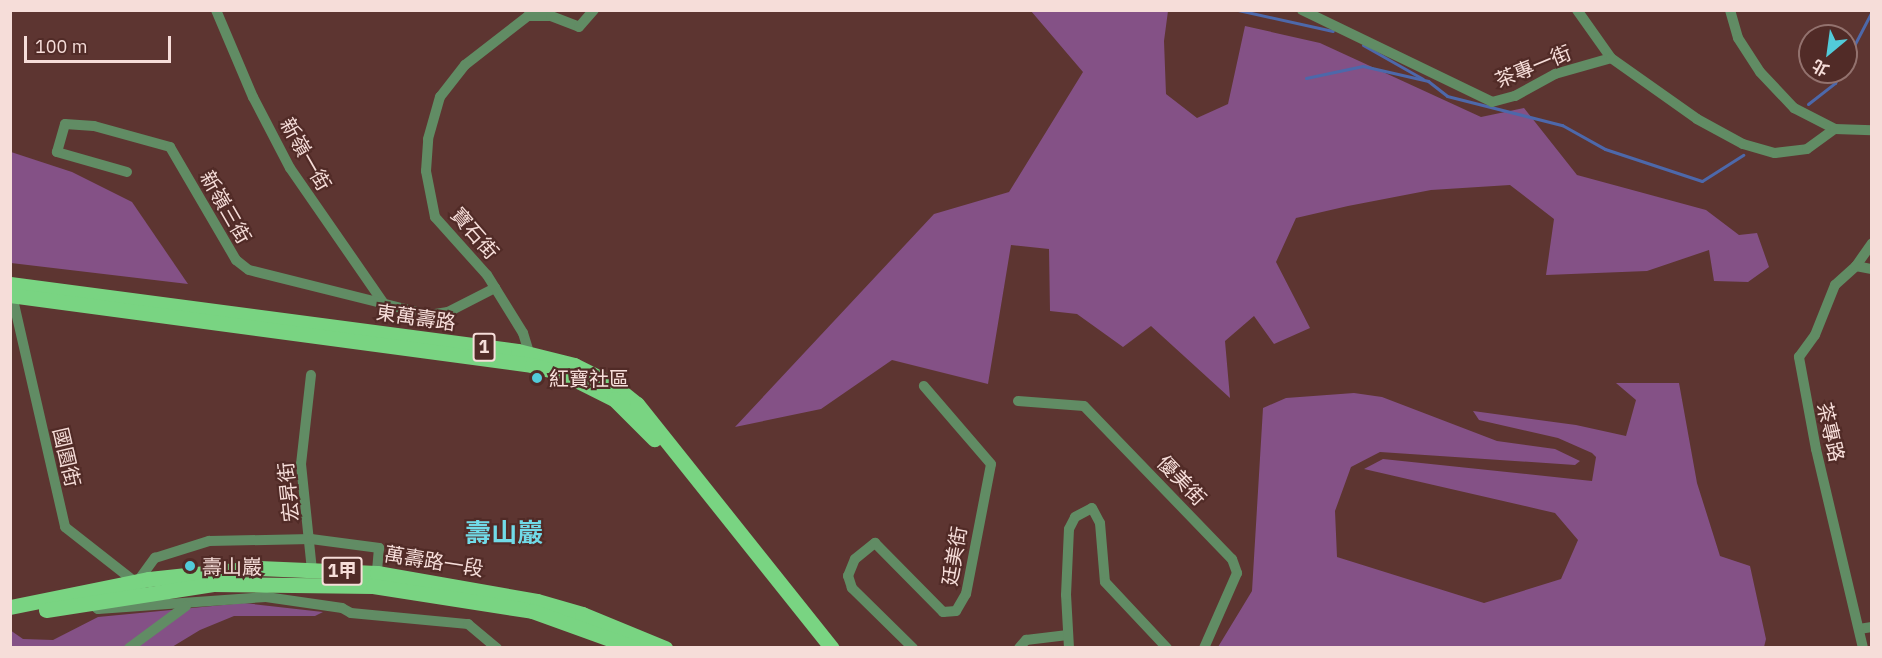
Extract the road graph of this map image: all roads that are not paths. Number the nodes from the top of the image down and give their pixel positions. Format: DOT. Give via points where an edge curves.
graph roads {
  1 [pos="216,10"];
  2 [pos="594,10"];
  3 [pos="1302,10"];
  4 [pos="1577,10"];
  5 [pos="1730,10"];
  6 [pos="1611,57"];
  7 [pos="1835,129"];
  8 [pos="1872,130"];
  9 [pos="127,172"];
  10 [pos="1872,243"];
  11 [pos="1856,266"];
  12 [pos="1872,269"];
  13 [pos="495,288"];
  14 [pos="11,291"];
  15 [pos="385,305"];
  16 [pos="531,359"];
  17 [pos="311,375"];
  18 [pos="924,386"];
  19 [pos="1018,401"];
  20 [pos="311,539"];
  21 [pos="312,570"];
  22 [pos="377,573"];
  23 [pos="139,587"];
  24 [pos="88,597"];
  25 [pos="186,605"];
  26 [pos="10,607"];
  27 [pos="10,617"];
  28 [pos="1872,627"];
  29 [pos="1859,629"];
  30 [pos="1068,635"];
  31 [pos="129,648"];
  32 [pos="497,648"];
  33 [pos="635,648"];
  34 [pos="665,648"];
  35 [pos="819,648"];
  36 [pos="832,648"];
  37 [pos="913,648"];
  38 [pos="1019,648"];
  39 [pos="1069,648"];
  40 [pos="1167,648"];
  41 [pos="1204,648"];
  42 [pos="1863,648"];
  1 -- 15 [label="street, 新嶺一街" via="253,97 294,174"];
  2 -- 13 [label="street, 寶石街" via="579,27 551,16 528,16 465,65 440,97 428,139 426,171 432,206 442,228"];
  3 -- 6 [label="street, 茶專一街" via="1492,102 1515,96 1555,74"];
  4 -- 6 [label="street"];
  5 -- 7 [label="street" via="1738,38 1760,72 1794,108"];
  6 -- 7 [label="street" via="1697,119 1743,144 1775,153 1807,149"];
  7 -- 8 [label="street"];
  9 -- 15 [label="street, 新嶺三街" via="57,152 65,124 94,126 170,147 236,260 249,270"];
  10 -- 11 [label="street, 茶專路"];
  11 -- 12 [label="street"];
  11 -- 29 [label="street, 茶專路" via="1835,285 1815,335 1799,357 1799,371"];
  13 -- 15 [label="street, 新嶺三街" via="440,315"];
  13 -- 16 [label="street, 寶石街" via="523,333"];
  14 -- 16 [label="main road, 東萬壽路 / 1"];
  14 -- 23 [label="street, 國園街" via="65,527"];
  16 -- 35 [label="main road, 東萬壽路 / 1" via="594,387 632,415"];
  16 -- 36 [label="main road, 東萬壽路 / 1" via="574,365 612,384 637,404"];
  17 -- 20 [label="street, 宏昇街" via="301,464"];
  18 -- 37 [label="street, 廷美街" via="991,464 966,594 956,611 943,612 874,543 866,546 851,567 848,576 852,588"];
  19 -- 41 [label="street, 優美街" via="1084,406 1232,559 1237,573"];
  20 -- 21 [label="street, 宏昇街"];
  20 -- 22 [label="street" via="379,548"];
  20 -- 23 [label="street" via="209,541 155,558"];
  21 -- 22 [label="main road, 萬壽路一段 / 1甲"];
  21 -- 23 [label="main road, 萬壽路一段 / 1甲" via="259,568"];
  22 -- 34 [label="main road, 萬壽路一段 / 1甲" via="537,601 582,614"];
  23 -- 24 [label="main road, 萬壽路一段 / 1甲"];
  23 -- 33 [label="main road, 萬壽路一段 / 1甲" via="259,582 373,586 532,611"];
  24 -- 25 [label="street" via="98,609"];
  24 -- 26 [label="main road, 萬壽路一段 / 1甲"];
  24 -- 27 [label="main road, 萬壽路一段 / 1甲"];
  25 -- 31 [label="street"];
  25 -- 32 [label="street" via="244,596 342,608 351,613 427,618 468,624"];
  28 -- 29 [label="street"];
  29 -- 42 [label="street, 茶專路"];
  30 -- 38 [label="street" via="1026,640"];
  30 -- 39 [label="street"];
  30 -- 40 [label="street" via="1070,529 1075,517 1092,508 1100,523 1105,582"];
}
